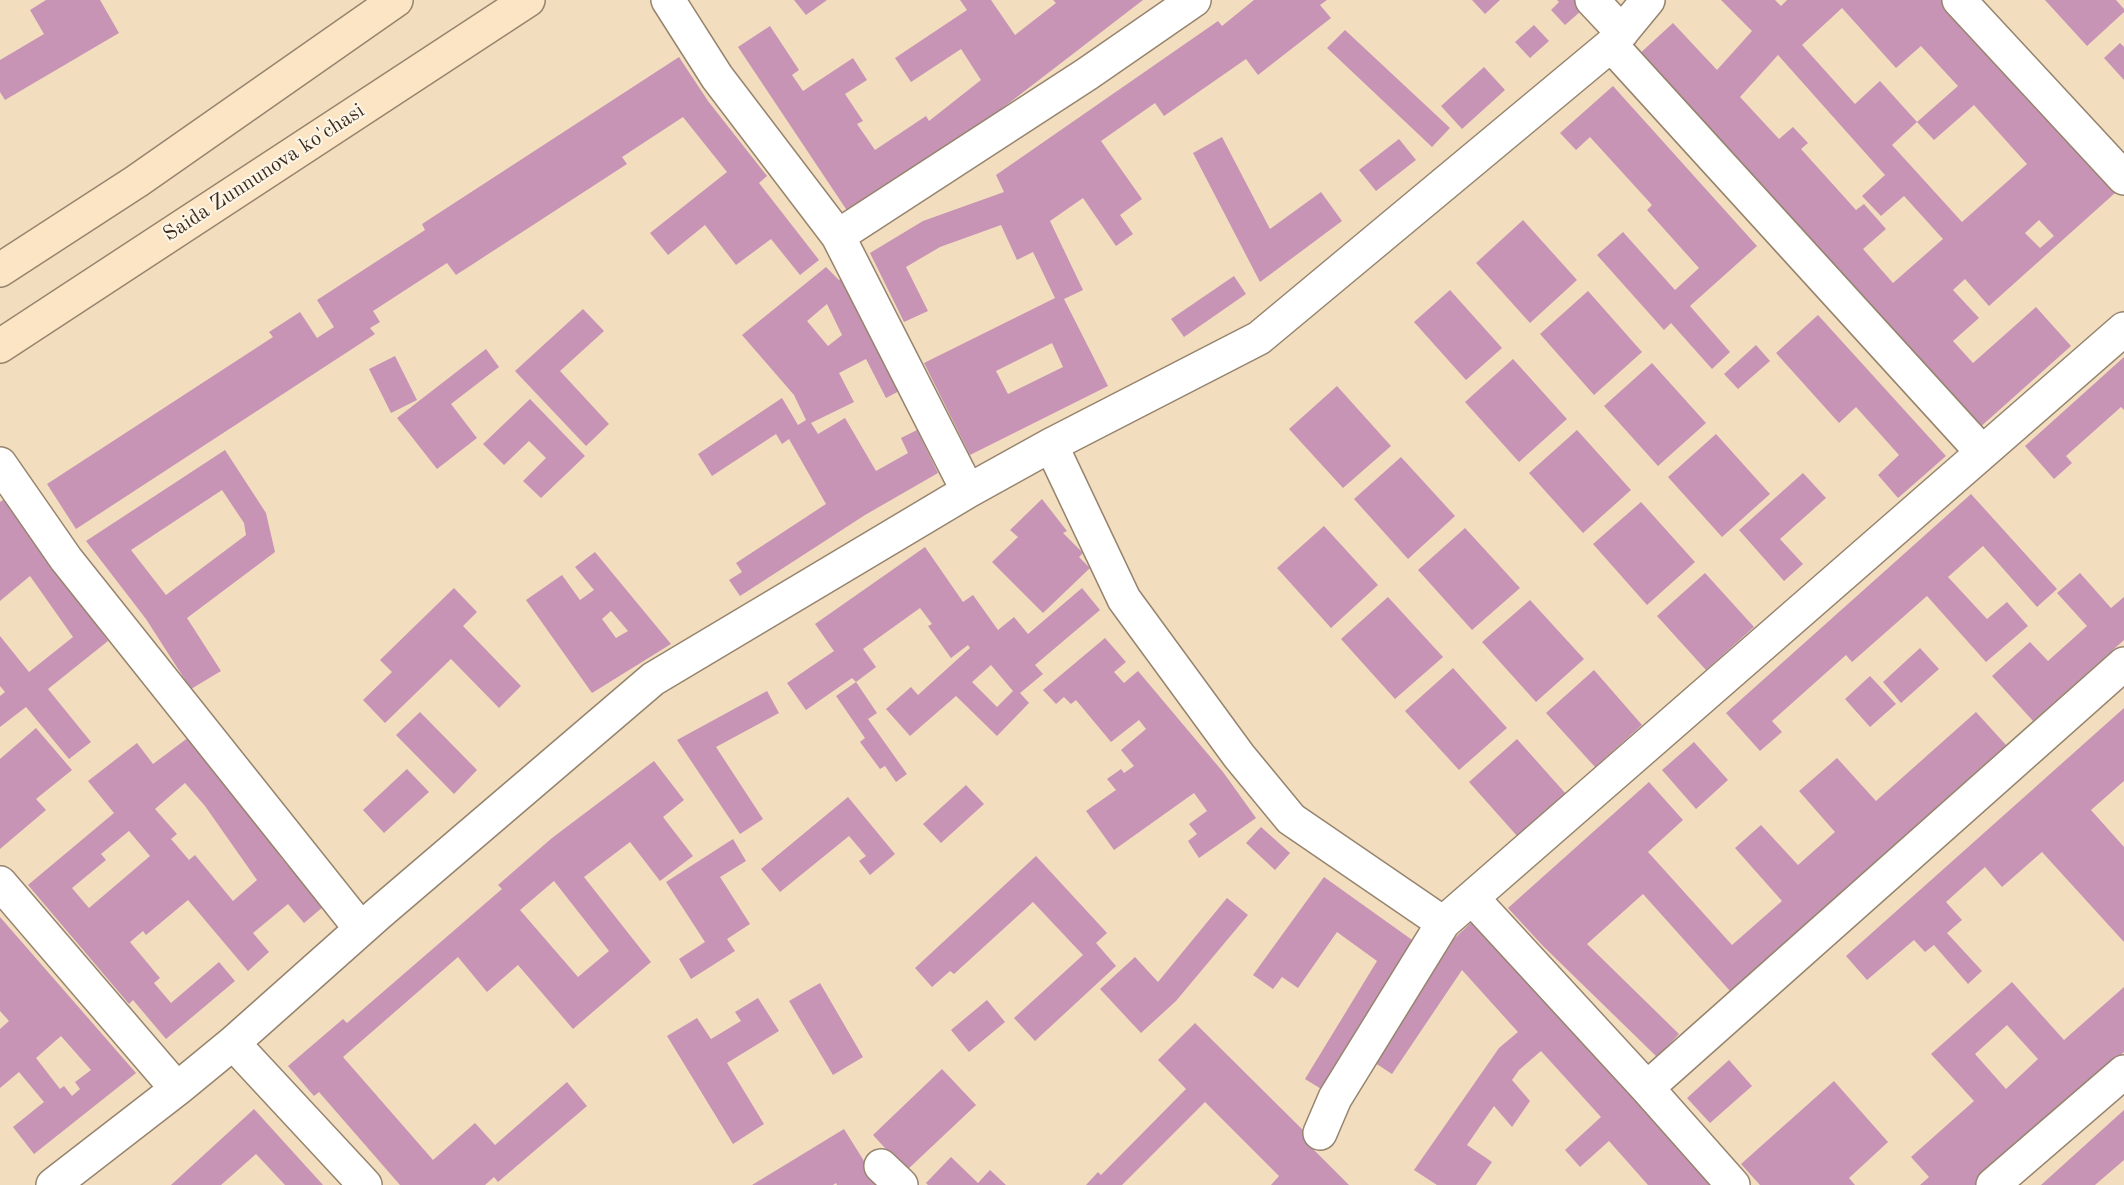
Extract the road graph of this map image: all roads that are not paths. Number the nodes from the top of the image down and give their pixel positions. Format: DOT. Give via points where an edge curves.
graph roads {
  1 [pos="396,0"];
  2 [pos="528,0"];
  3 [pos="668,0"];
  4 [pos="1194,0"];
  5 [pos="1592,0"];
  6 [pos="1648,0"];
  7 [pos="1959,0"];
  8 [pos="1617,38"];
  9 [pos="2124,178"];
  10 [pos="838,236"];
  11 [pos="0,270"];
  12 [pos="2124,329"];
  13 [pos="0,346"];
  14 [pos="1051,445"];
  15 [pos="1982,452"];
  16 [pos="0,464"];
  17 [pos="968,491"];
  18 [pos="2124,664"];
  19 [pos="0,883"];
  20 [pos="1472,898"];
  21 [pos="1443,923"];
  22 [pos="361,929"];
  23 [pos="233,1043"];
  24 [pos="2124,1072"];
  25 [pos="1647,1088"];
  26 [pos="177,1089"];
  27 [pos="1320,1133"];
  28 [pos="53,1185"];
  29 [pos="365,1185"];
  30 [pos="1733,1185"];
  31 [pos="1993,1185"];
  1 -- 11 [label="main road" via="137,181"];
  2 -- 13 [label="main road, Saida Zunnunova ko'chasi"];
  3 -- 10 [label="street" via="717,76"];
  4 -- 10 [label="street"];
  5 -- 8 [label="street"];
  6 -- 8 [label="street"];
  7 -- 9 [label="street"];
  8 -- 14 [label="street" via="1259,338"];
  8 -- 15 [label="street"];
  10 -- 17 [label="street"];
  12 -- 15 [label="street"];
  14 -- 17 [label="street"];
  14 -- 21 [label="street" via="1124,599 1239,756 1291,819"];
  15 -- 20 [label="street"];
  16 -- 22 [label="street" via="66,559"];
  17 -- 22 [label="street" via="653,679"];
  18 -- 25 [label="street"];
  19 -- 26 [label="street"];
  20 -- 21 [label="street"];
  20 -- 25 [label="street"];
  21 -- 27 [label="street" via="1335,1098"];
  22 -- 23 [label="street"];
  23 -- 26 [label="street"];
  23 -- 29 [label="street"];
  24 -- 31 [label="street"];
  25 -- 30 [label="street"];
  26 -- 28 [label="street"];
}
